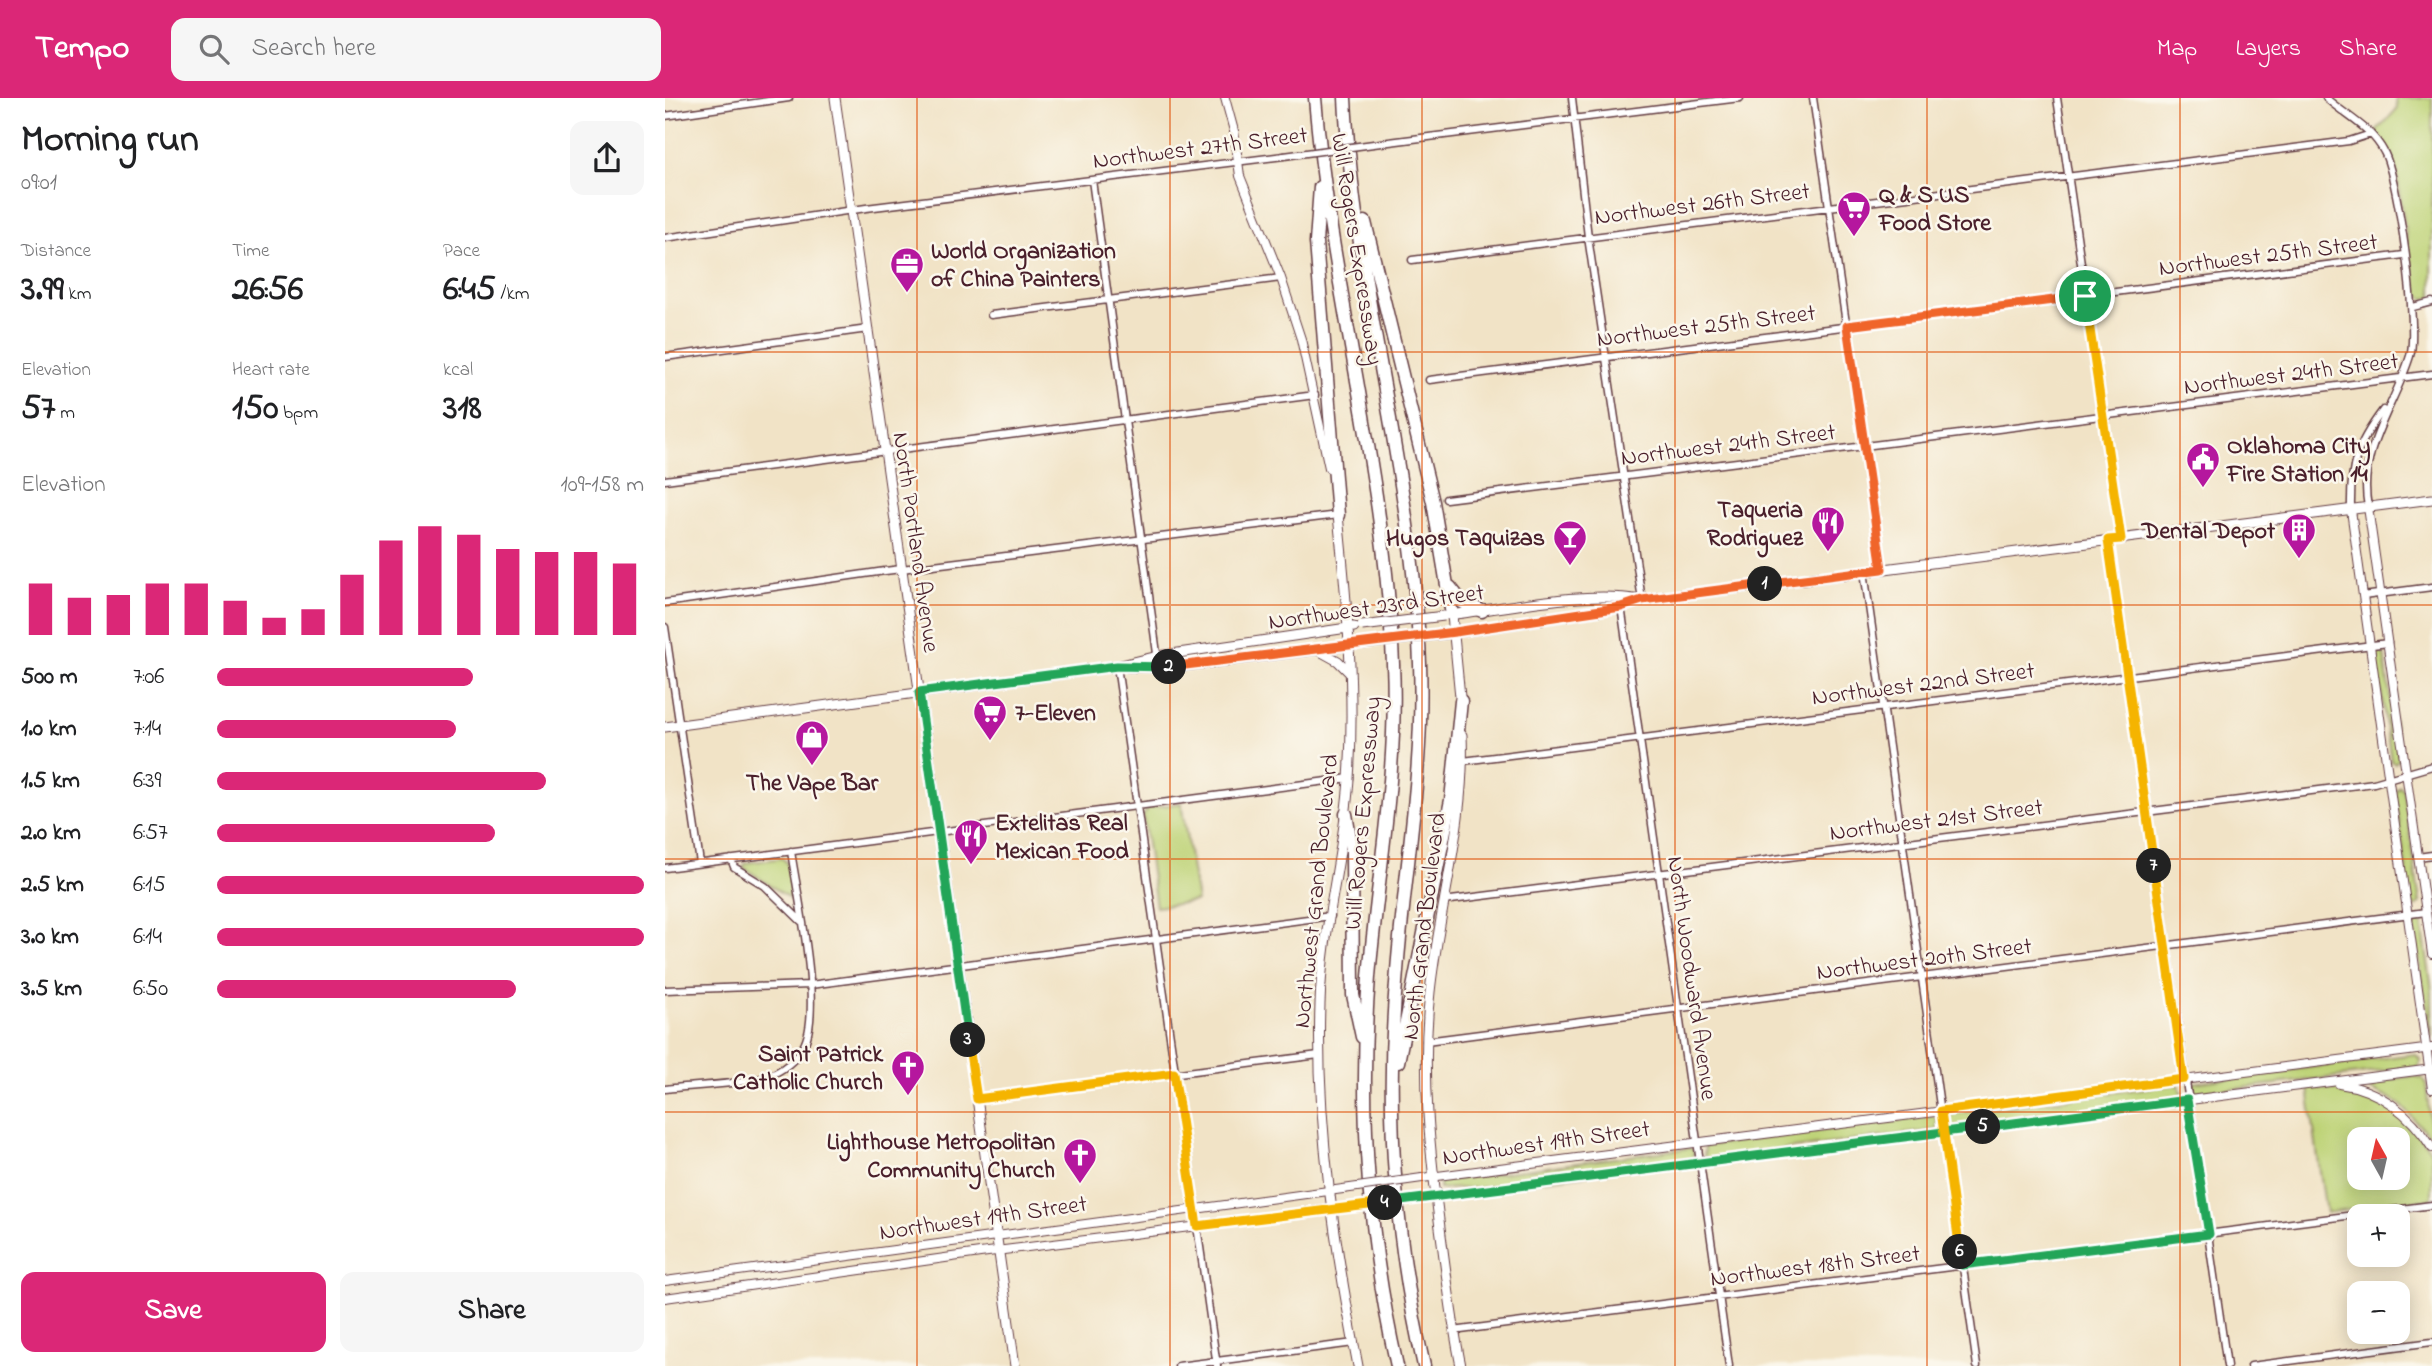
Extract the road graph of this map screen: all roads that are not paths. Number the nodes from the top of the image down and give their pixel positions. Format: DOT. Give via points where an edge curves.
graph roads {
  1 [pos="789,98"];
  2 [pos="835,98"];
  3 [pos="1225,98"];
  4 [pos="1315,98"];
  5 [pos="1345,98"];
  6 [pos="1572,98"];
  7 [pos="1740,98"];
  8 [pos="1813,98"];
  9 [pos="2057,98"];
  10 [pos="2326,98"];
  11 [pos="665,116"];
  12 [pos="1573,119"];
  13 [pos="2371,134"];
  14 [pos="1350,156"];
  15 [pos="1238,163"];
  16 [pos="1322,166"];
  17 [pos="2069,177"];
  18 [pos="1092,180"];
  19 [pos="1829,207"];
  20 [pos="851,211"];
  21 [pos="1588,237"];
  22 [pos="665,238"];
  23 [pos="2404,256"];
  24 [pos="1412,260"];
  25 [pos="1281,278"];
  26 [pos="2085,296"];
  27 [pos="1108,300"];
  28 [pos="2432,302"];
  29 [pos="2413,307"];
  30 [pos="991,315"];
  31 [pos="1847,326"];
  32 [pos="868,329"];
  33 [pos="665,357"];
  34 [pos="1605,357"];
  35 [pos="2432,374"];
  36 [pos="2401,378"];
  37 [pos="1429,380"];
  38 [pos="1315,395"];
  39 [pos="2389,403"];
  40 [pos="2103,416"];
  41 [pos="1125,420"];
  42 [pos="1864,447"];
  43 [pos="885,450"];
  44 [pos="1625,477"];
  45 [pos="665,480"];
  46 [pos="1446,499"];
  47 [pos="2432,499"];
  48 [pos="2368,507"];
  49 [pos="2351,509"];
  50 [pos="1338,515"];
  51 [pos="2121,539"];
  52 [pos="1142,540"];
  53 [pos="2108,540"];
  54 [pos="1882,569"];
  55 [pos="902,570"];
  56 [pos="1864,571"];
  57 [pos="1450,586"];
  58 [pos="2432,587"];
  59 [pos="2381,594"];
  60 [pos="1619,596"];
  61 [pos="2363,596"];
  62 [pos="1642,600"];
  63 [pos="665,603"];
  64 [pos="1621,607"];
  65 [pos="1482,611"];
  66 [pos="1448,615"];
  67 [pos="665,627"];
  68 [pos="1350,627"];
  69 [pos="1450,633"];
  70 [pos="2388,643"];
  71 [pos="2370,645"];
  72 [pos="1350,646"];
  73 [pos="1318,650"];
  74 [pos="1158,656"];
  75 [pos="1117,666"];
  76 [pos="1159,667"];
  77 [pos="1349,672"];
  78 [pos="2127,676"];
  79 [pos="919,692"];
  80 [pos="1461,701"];
  81 [pos="1883,708"];
  82 [pos="680,725"];
  83 [pos="665,727"];
  84 [pos="1639,739"];
  85 [pos="1463,761"];
  86 [pos="2432,766"];
  87 [pos="2406,772"];
  88 [pos="1350,778"];
  89 [pos="2388,778"];
  90 [pos="1137,804"];
  91 [pos="2146,811"];
  92 [pos="1346,814"];
  93 [pos="939,830"];
  94 [pos="1902,843"];
  95 [pos="791,851"];
  96 [pos="2432,855"];
  97 [pos="2418,857"];
  98 [pos="731,859"];
  99 [pos="700,863"];
  100 [pos="665,868"];
  101 [pos="1659,874"];
  102 [pos="1443,902"];
  103 [pos="2426,912"];
  104 [pos="2408,915"];
  105 [pos="1331,916"];
  106 [pos="801,921"];
  107 [pos="1156,939"];
  108 [pos="2165,946"];
  109 [pos="2432,952"];
  110 [pos="958,965"];
  111 [pos="1922,977"];
  112 [pos="810,985"];
  113 [pos="665,990"];
  114 [pos="1677,1009"];
  115 [pos="1426,1041"];
  116 [pos="2429,1048"];
  117 [pos="1319,1055"];
  118 [pos="1366,1058"];
  119 [pos="2431,1069"];
  120 [pos="1174,1073"];
  121 [pos="2184,1079"];
  122 [pos="2325,1083"];
  123 [pos="665,1088"];
  124 [pos="1392,1089"];
  125 [pos="2432,1089"];
  126 [pos="977,1099"];
  127 [pos="2187,1100"];
  128 [pos="1941,1111"];
  129 [pos="1944,1132"];
  130 [pos="1697,1142"];
  131 [pos="2432,1148"];
  132 [pos="1700,1164"];
  133 [pos="1433,1177"];
  134 [pos="1330,1190"];
  135 [pos="1435,1196"];
  136 [pos="2432,1205"];
  137 [pos="1194,1208"];
  138 [pos="1333,1210"];
  139 [pos="1197,1226"];
  140 [pos="996,1234"];
  141 [pos="2209,1234"];
  142 [pos="999,1251"];
  143 [pos="1962,1265"];
  144 [pos="665,1281"];
  145 [pos="665,1297"];
  146 [pos="1719,1297"];
  147 [pos="1453,1331"];
  148 [pos="2432,1342"];
  149 [pos="1354,1343"];
  150 [pos="1216,1364"];
  151 [pos="1015,1366"];
  152 [pos="1178,1366"];
  153 [pos="1358,1366"];
  154 [pos="1397,1366"];
  155 [pos="1424,1366"];
  156 [pos="1461,1366"];
  157 [pos="1729,1366"];
  158 [pos="1977,1366"];
  159 [pos="2227,1366"];
  160 [pos="2251,1366"];
  1 -- 11 [label="street"];
  2 -- 20 [label="main road, North Portland Avenue"];
  3 -- 15 [label="street, Northwest Grand Boulevard"];
  4 -- 16 [label="highway, Will Rogers Expressway"];
  5 -- 14 [label="highway, Will Rogers Expressway"];
  6 -- 12 [label="street"];
  7 -- 12 [label="street, Northwest 27th Street"];
  8 -- 19 [label="street"];
  9 -- 17 [label="street"];
  10 -- 13 [label="street"];
  12 -- 15 [label="street, Northwest 27th Street, bridge"];
  12 -- 21 [label="street"];
  13 -- 17 [label="street, Northwest 26th Street" via="2349,141"];
  13 -- 23 [label="street" via="2391,169"];
  14 -- 57 [label="highway"];
  14 -- 124 [label="highway, Will Rogers Expressway" via="1413,566 1420,662 1417,780 1397,971"];
  15 -- 18 [label="street, Northwest 27th Street"];
  15 -- 25 [label="street, Northwest Grand Boulevard"];
  16 -- 50 [label="highway" via="1316,242"];
  16 -- 118 [label="highway, Will Rogers Expressway" via="1386,568 1393,666 1391,779 1369,977"];
  17 -- 19 [label="street, Northwest 26th Street"];
  17 -- 26 [label="street"];
  18 -- 20 [label="street, Northwest 27th Street"];
  18 -- 27 [label="street"];
  19 -- 21 [label="street, Northwest 26th Street"];
  19 -- 31 [label="street"];
  20 -- 22 [label="street, Northwest 27th Street"];
  20 -- 32 [label="main road, North Portland Avenue"];
  21 -- 24 [label="street, Northwest 26th Street"];
  21 -- 34 [label="street"];
  23 -- 26 [label="street, Northwest 25th Street"];
  23 -- 29 [label="street"];
  25 -- 27 [label="street"];
  25 -- 38 [label="street, Northwest Grand Boulevard"];
  26 -- 31 [label="street, Northwest 25th Street"];
  26 -- 40 [label="street"];
  27 -- 30 [label="street"];
  27 -- 41 [label="street"];
  28 -- 29 [label="street"];
  29 -- 36 [label="street" via="2414,337"];
  31 -- 34 [label="street, Northwest 25th Street"];
  31 -- 42 [label="street"];
  32 -- 33 [label="street"];
  32 -- 43 [label="main road, North Portland Avenue"];
  34 -- 37 [label="street, Northwest 25th Street"];
  34 -- 44 [label="street"];
  35 -- 36 [label="street, Northwest 24th Street"];
  36 -- 39 [label="street"];
  36 -- 40 [label="street, Northwest 24th Street"];
  38 -- 41 [label="street"];
  38 -- 50 [label="street, Northwest Grand Boulevard"];
  39 -- 48 [label="street" via="2367,462 2364,490"];
  39 -- 49 [label="street" via="2366,433 2354,459"];
  40 -- 42 [label="street, Northwest 24th Street"];
  40 -- 51 [label="street"];
  41 -- 43 [label="street"];
  41 -- 52 [label="street"];
  42 -- 44 [label="street, Northwest 24th Street"];
  42 -- 54 [label="street"];
  43 -- 45 [label="street"];
  43 -- 55 [label="main road, North Portland Avenue"];
  44 -- 46 [label="street, Northwest 24th Street"];
  44 -- 62 [label="street"];
  47 -- 48 [label="main road, Northwest 23rd Street"];
  48 -- 49 [label="main road, Northwest 23rd Street"];
  48 -- 59 [label="street"];
  49 -- 51 [label="main road, Northwest 23rd Street"];
  49 -- 61 [label="street"];
  50 -- 52 [label="street"];
  50 -- 68 [label="main road, Northwest Grand Boulevard"];
  51 -- 53 [label="main road, Northwest 23rd Street"];
  52 -- 55 [label="street"];
  52 -- 74 [label="street"];
  53 -- 54 [label="main road, Northwest 23rd Street"];
  53 -- 78 [label="street"];
  54 -- 56 [label="main road, Northwest 23rd Street"];
  55 -- 63 [label="street"];
  55 -- 79 [label="main road, North Portland Avenue"];
  56 -- 62 [label="main road, Northwest 23rd Street"];
  56 -- 81 [label="street"];
  57 -- 65 [label="highway" via="1462,602"];
  57 -- 66 [label="highway"];
  58 -- 59 [label="street"];
  59 -- 61 [label="street"];
  59 -- 70 [label="street"];
  60 -- 62 [label="main road, Northwest 23rd Street"];
  60 -- 64 [label="street, North Woodward Avenue"];
  60 -- 65 [label="main road, Northwest 23rd Street"];
  61 -- 71 [label="street"];
  62 -- 64 [label="main road, Northwest 23rd Street"];
  64 -- 69 [label="main road, Northwest 23rd Street"];
  64 -- 84 [label="street, North Woodward Avenue"];
  65 -- 66 [label="main road, Northwest 23rd Street"];
  66 -- 68 [label="main road, Northwest 23rd Street, bridge"];
  66 -- 69 [label="main road, North Grand Boulevard"];
  67 -- 82 [label="street"];
  68 -- 72 [label="main road, Northwest Grand Boulevard"];
  68 -- 74 [label="main road, Northwest 23rd Street"];
  69 -- 72 [label="main road, Northwest 23rd Street, bridge"];
  69 -- 80 [label="main road, North Grand Boulevard"];
  70 -- 71 [label="street, Northwest 22nd Street"];
  70 -- 87 [label="street"];
  71 -- 78 [label="street, Northwest 22nd Street"];
  71 -- 89 [label="street"];
  72 -- 73 [label="main road, Northwest 23rd Street"];
  72 -- 77 [label="main road, Northwest Grand Boulevard"];
  73 -- 76 [label="main road, Northwest 23rd Street"];
  73 -- 77 [label="main road"];
  74 -- 75 [label="main road, Northwest 23rd Street"];
  74 -- 76 [label="street"];
  75 -- 76 [label="main road, Northwest 23rd Street"];
  75 -- 79 [label="main road, Northwest 23rd Street"];
  75 -- 90 [label="street"];
  77 -- 88 [label="main road, Northwest Grand Boulevard"];
  78 -- 81 [label="street, Northwest 22nd Street"];
  78 -- 91 [label="street"];
  79 -- 82 [label="main road, Northwest 23rd Street"];
  79 -- 93 [label="main road, North Portland Avenue"];
  80 -- 85 [label="main road, North Grand Boulevard"];
  80 -- 124 [label="highway" via="1451,800"];
  81 -- 84 [label="street, Northwest 22nd Street"];
  81 -- 94 [label="street"];
  82 -- 83 [label="main road, Northwest 23rd Street"];
  82 -- 99 [label="street"];
  84 -- 85 [label="street, Northwest 22nd Street"];
  84 -- 101 [label="street, North Woodward Avenue"];
  85 -- 102 [label="main road, North Grand Boulevard"];
  86 -- 87 [label="street, Northwest 21st Street"];
  87 -- 89 [label="street, Northwest 21st Street"];
  87 -- 97 [label="street"];
  88 -- 90 [label="street"];
  88 -- 92 [label="main road, Northwest Grand Boulevard"];
  89 -- 91 [label="street, Northwest 21st Street"];
  89 -- 104 [label="street"];
  90 -- 93 [label="street"];
  90 -- 107 [label="street"];
  91 -- 94 [label="street, Northwest 21st Street"];
  91 -- 108 [label="street"];
  92 -- 105 [label="main road, Northwest Grand Boulevard"];
  92 -- 118 [label="highway" via="1352,850 1353,995"];
  93 -- 95 [label="street"];
  93 -- 110 [label="main road, North Portland Avenue"];
  94 -- 101 [label="street, Northwest 21st Street"];
  94 -- 111 [label="street"];
  95 -- 98 [label="street"];
  95 -- 106 [label="street"];
  96 -- 97 [label="street"];
  97 -- 103 [label="street"];
  98 -- 99 [label="street"];
  98 -- 106 [label="street" via="734,867 765,886"];
  99 -- 100 [label="street"];
  101 -- 102 [label="street, Northwest 21st Street"];
  101 -- 114 [label="street, North Woodward Avenue"];
  102 -- 115 [label="main road, North Grand Boulevard"];
  103 -- 104 [label="street, Northwest 20th Street"];
  103 -- 109 [label="street"];
  104 -- 108 [label="street, Northwest 20th Street"];
  104 -- 116 [label="street"];
  105 -- 107 [label="street"];
  105 -- 117 [label="main road, Northwest Grand Boulevard" via="1320,1000"];
  106 -- 112 [label="street"];
  107 -- 110 [label="street"];
  107 -- 120 [label="street"];
  108 -- 111 [label="street, Northwest 20th Street"];
  108 -- 121 [label="street"];
  110 -- 112 [label="street"];
  110 -- 126 [label="main road, North Portland Avenue"];
  111 -- 114 [label="street, Northwest 20th Street"];
  111 -- 128 [label="street"];
  112 -- 113 [label="street"];
  112 -- 123 [label="street" via="811,1019 804,1045 789,1065 765,1077"];
  114 -- 115 [label="street, Northwest 20th Street"];
  114 -- 130 [label="street, North Woodward Avenue"];
  115 -- 133 [label="main road, North Grand Boulevard" via="1425,1096"];
  116 -- 119 [label="street"];
  116 -- 121 [label="street, Northwest 19th Street"];
  117 -- 120 [label="street"];
  117 -- 134 [label="main road, Northwest Grand Boulevard"];
  118 -- 154 [label="highway, Will Rogers Expressway" via="1372,1212"];
  119 -- 122 [label="street, Northwest 19th Street"];
  119 -- 125 [label="street"];
  120 -- 126 [label="street"];
  120 -- 137 [label="street"];
  121 -- 127 [label="street"];
  121 -- 128 [label="street, Northwest 19th Street"];
  122 -- 127 [label="street, Northwest 19th Street"];
  122 -- 131 [label="street" via="2357,1087 2385,1099 2418,1127"];
  124 -- 155 [label="highway, Will Rogers Expressway" via="1399,1212"];
  126 -- 140 [label="main road, North Portland Avenue"];
  127 -- 129 [label="street, Northwest 19th Street"];
  127 -- 141 [label="street"];
  128 -- 129 [label="street"];
  128 -- 130 [label="street, Northwest 19th Street"];
  129 -- 132 [label="street, Northwest 19th Street"];
  129 -- 143 [label="street"];
  130 -- 132 [label="street, North Woodward Avenue"];
  130 -- 133 [label="street, Northwest 19th Street"];
  132 -- 135 [label="street, Northwest 19th Street"];
  132 -- 146 [label="street, North Woodward Avenue"];
  133 -- 134 [label="street, Northwest 19th Street, bridge"];
  133 -- 135 [label="main road, North Grand Boulevard"];
  134 -- 137 [label="street, Northwest 19th Street"];
  134 -- 138 [label="main road, Northwest Grand Boulevard"];
  135 -- 138 [label="street, Northwest 19th Street, bridge"];
  135 -- 147 [label="main road, North Grand Boulevard"];
  136 -- 141 [label="street, Northwest 18th Street"];
  137 -- 139 [label="street"];
  137 -- 140 [label="street, Northwest 19th Street"];
  138 -- 139 [label="street, Northwest 19th Street"];
  138 -- 149 [label="main road, Northwest Grand Boulevard"];
  139 -- 142 [label="street, Northwest 19th Street"];
  139 -- 150 [label="street"];
  140 -- 142 [label="main road, North Portland Avenue"];
  140 -- 144 [label="street, Northwest 19th Street"];
  141 -- 143 [label="street, Northwest 18th Street"];
  141 -- 159 [label="street"];
  142 -- 145 [label="street, Northwest 19th Street"];
  142 -- 151 [label="main road, North Portland Avenue"];
  143 -- 146 [label="street, Northwest 18th Street"];
  143 -- 158 [label="street"];
  146 -- 147 [label="street, Northwest 18th Street"];
  146 -- 157 [label="street, North Woodward Avenue"];
  147 -- 156 [label="main road, North Grand Boulevard"];
  148 -- 160 [label="street"];
  149 -- 150 [label="street"];
  149 -- 153 [label="main road, Northwest Grand Boulevard"];
  150 -- 152 [label="street"];
}
